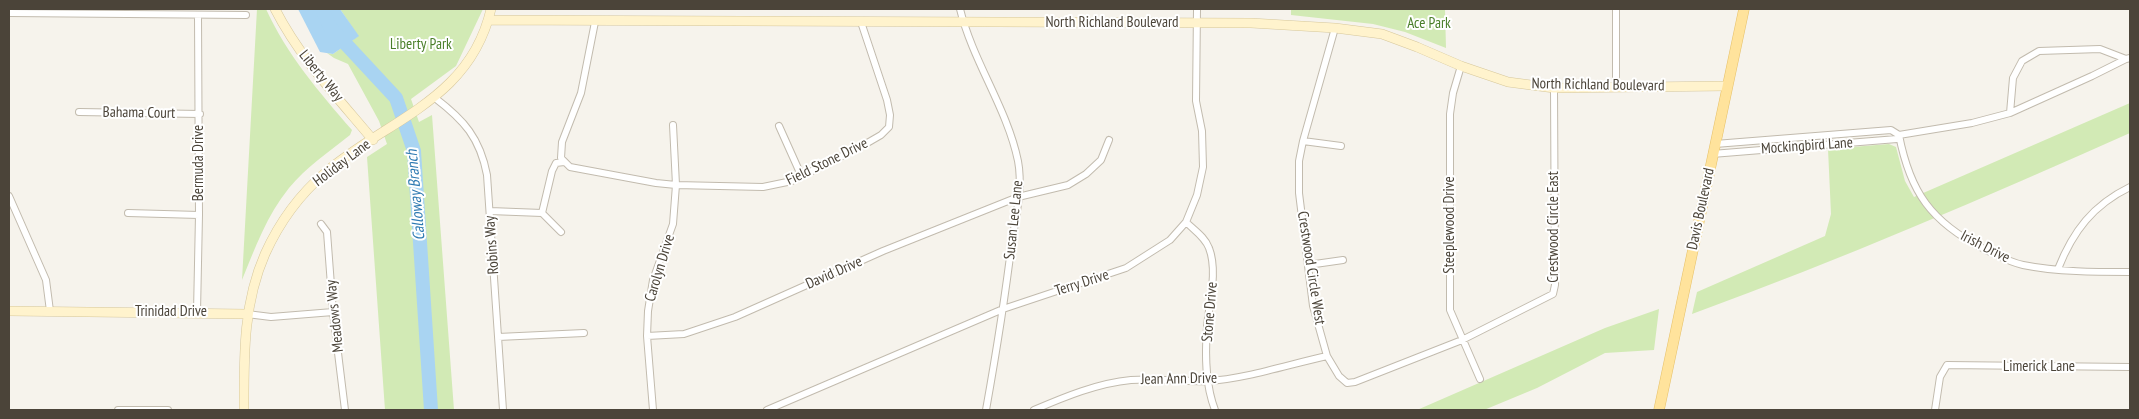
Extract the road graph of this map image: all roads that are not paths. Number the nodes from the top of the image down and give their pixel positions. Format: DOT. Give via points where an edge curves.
graph roads {
  1 [pos="275,9"];
  2 [pos="492,9"];
  3 [pos="960,9"];
  4 [pos="1197,9"];
  5 [pos="1616,9"];
  6 [pos="1744,9"];
  7 [pos="9,13"];
  8 [pos="198,15"];
  9 [pos="246,15"];
  10 [pos="488,20"];
  11 [pos="595,22"];
  12 [pos="861,22"];
  13 [pos="963,22"];
  14 [pos="1197,24"];
  15 [pos="1335,28"];
  16 [pos="2128,58"];
  17 [pos="1461,66"];
  18 [pos="1727,86"];
  19 [pos="1616,87"];
  20 [pos="1554,88"];
  21 [pos="435,98"];
  22 [pos="79,112"];
  23 [pos="2010,113"];
  24 [pos="200,114"];
  25 [pos="673,125"];
  26 [pos="779,126"];
  27 [pos="1899,135"];
  28 [pos="372,140"];
  29 [pos="1109,140"];
  30 [pos="1303,141"];
  31 [pos="1341,146"];
  32 [pos="1713,149"];
  33 [pos="564,162"];
  34 [pos="801,175"];
  35 [pos="676,185"];
  36 [pos="2130,187"];
  37 [pos="9,196"];
  38 [pos="1018,197"];
  39 [pos="490,212"];
  40 [pos="128,213"];
  41 [pos="542,213"];
  42 [pos="199,215"];
  43 [pos="1186,222"];
  44 [pos="321,224"];
  45 [pos="561,232"];
  46 [pos="1343,260"];
  47 [pos="1308,265"];
  48 [pos="2058,269"];
  49 [pos="2130,272"];
  50 [pos="1004,309"];
  51 [pos="9,311"];
  52 [pos="50,311"];
  53 [pos="197,312"];
  54 [pos="333,312"];
  55 [pos="248,314"];
  56 [pos="584,333"];
  57 [pos="647,336"];
  58 [pos="498,337"];
  59 [pos="1462,340"];
  60 [pos="1327,356"];
  61 [pos="2130,367"];
  62 [pos="1480,379"];
  63 [pos="1207,381"];
  64 [pos="118,410"];
  65 [pos="168,410"];
  66 [pos="238,410"];
  67 [pos="244,410"];
  68 [pos="345,410"];
  69 [pos="503,410"];
  70 [pos="653,410"];
  71 [pos="767,410"];
  72 [pos="986,410"];
  73 [pos="1034,410"];
  74 [pos="1215,410"];
  75 [pos="1659,410"];
  76 [pos="1935,410"];
  1 -- 28 [label="street, Liberty Way" via="310,64"];
  2 -- 10 [label="street, Holiday Lane"];
  3 -- 13 [label="street, Susan Lee Lane"];
  4 -- 14 [label="street, Terry Drive"];
  5 -- 19 [label="street"];
  6 -- 18 [label="main road, Davis Boulevard"];
  7 -- 8 [label="street"];
  8 -- 9 [label="street"];
  8 -- 24 [label="street, Bermuda Drive"];
  10 -- 11 [label="street, North Richland Boulevard"];
  10 -- 21 [label="street, Holiday Lane" via="469,60"];
  11 -- 12 [label="street, North Richland Boulevard"];
  11 -- 33 [label="street" via="580,93 562,142 560,152"];
  12 -- 13 [label="street, North Richland Boulevard"];
  12 -- 34 [label="street, Field Stone Drive" via="887,100 889,127 862,146"];
  13 -- 14 [label="street, North Richland Boulevard"];
  13 -- 38 [label="street, Susan Lee Lane" via="1014,147 1018,164"];
  14 -- 15 [label="street, North Richland Boulevard" via="1251,22"];
  14 -- 43 [label="street, Terry Drive" via="1196,100 1202,131 1203,167 1197,196"];
  15 -- 17 [label="street, North Richland Boulevard" via="1382,34"];
  15 -- 30 [label="street, Crestwood Circle West"];
  16 -- 23 [label="street, Mockingbird Lane"];
  16 -- 23 [label="street, Mockingbird Lane" via="2100,50 2039,51 2022,61 2014,78"];
  17 -- 20 [label="street, North Richland Boulevard" via="1508,82"];
  17 -- 59 [label="street, Steeplewood Drive" via="1450,114 1449,262 1450,310"];
  18 -- 19 [label="street, North Richland Boulevard"];
  18 -- 32 [label="main road, Davis Boulevard"];
  19 -- 20 [label="street, North Richland Boulevard"];
  20 -- 59 [label="street, Crestwood Circle East" via="1553,294"];
  21 -- 28 [label="street, Holiday Lane"];
  21 -- 39 [label="street, Robins Way" via="471,131 484,158"];
  22 -- 24 [label="street, Bahama Court"];
  23 -- 27 [label="street, Mockingbird Lane"];
  24 -- 42 [label="street, Bermuda Drive"];
  25 -- 35 [label="street, Carolyn Drive"];
  26 -- 34 [label="street"];
  27 -- 32 [label="street, Mockingbird Lane" via="1891,130"];
  27 -- 32 [label="street, Mockingbird Lane" via="1897,139"];
  27 -- 48 [label="street, Irish Drive" via="1904,162 1922,198 1948,227 2021,265"];
  28 -- 55 [label="street, Holiday Lane" via="325,172 291,210 264,255"];
  29 -- 38 [label="street, David Drive" via="1102,160 1086,174 1068,185"];
  30 -- 31 [label="street"];
  30 -- 47 [label="street, Crestwood Circle West" via="1299,193"];
  32 -- 75 [label="main road, Davis Boulevard"];
  33 -- 35 [label="street, Field Stone Drive" via="570,167"];
  33 -- 41 [label="street" via="556,163 552,171"];
  34 -- 35 [label="street, Field Stone Drive" via="792,181 763,187"];
  35 -- 57 [label="street, Carolyn Drive" via="673,224 653,280"];
  36 -- 48 [label="street" via="2104,201 2084,221"];
  37 -- 52 [label="street" via="46,280"];
  38 -- 50 [label="street, Susan Lee Lane"];
  38 -- 57 [label="street, David Drive" via="884,251 735,317 684,334"];
  39 -- 41 [label="street"];
  39 -- 58 [label="street, Robins Way"];
  40 -- 42 [label="street"];
  41 -- 45 [label="street"];
  42 -- 53 [label="street, Bermuda Drive"];
  43 -- 50 [label="street, Terry Drive" via="1170,240 1126,268"];
  43 -- 63 [label="street, Stone Drive" via="1208,246 1212,257"];
  44 -- 54 [label="street, Meadows Way" via="327,232"];
  46 -- 47 [label="street"];
  47 -- 60 [label="street, Crestwood Circle West" via="1313,306"];
  48 -- 49 [label="street, Irish Drive"];
  50 -- 71 [label="street, Terry Drive"];
  50 -- 72 [label="street, Susan Lee Lane"];
  51 -- 52 [label="street, Trinidad Drive"];
  52 -- 53 [label="street, Trinidad Drive"];
  53 -- 55 [label="street, Trinidad Drive"];
  54 -- 55 [label="street, Trinidad Drive" via="271,316"];
  54 -- 68 [label="street, Meadows Way"];
  55 -- 67 [label="street, Holiday Lane" via="244,340"];
  56 -- 58 [label="street"];
  57 -- 70 [label="street, Carolyn Drive"];
  58 -- 69 [label="street, Robins Way"];
  59 -- 60 [label="street, Crestwood Circle West" via="1347,383"];
  59 -- 62 [label="street, Steeplewood Drive"];
  60 -- 63 [label="street, Jean Ann Drive"];
  61 -- 76 [label="street, Limerick Lane" via="1947,365 1940,378"];
  63 -- 73 [label="street, Jean Ann Drive" via="1115,382"];
  63 -- 74 [label="street, Stone Drive"];
  64 -- 65 [label="street"];
  66 -- 67 [label="street"];
}
